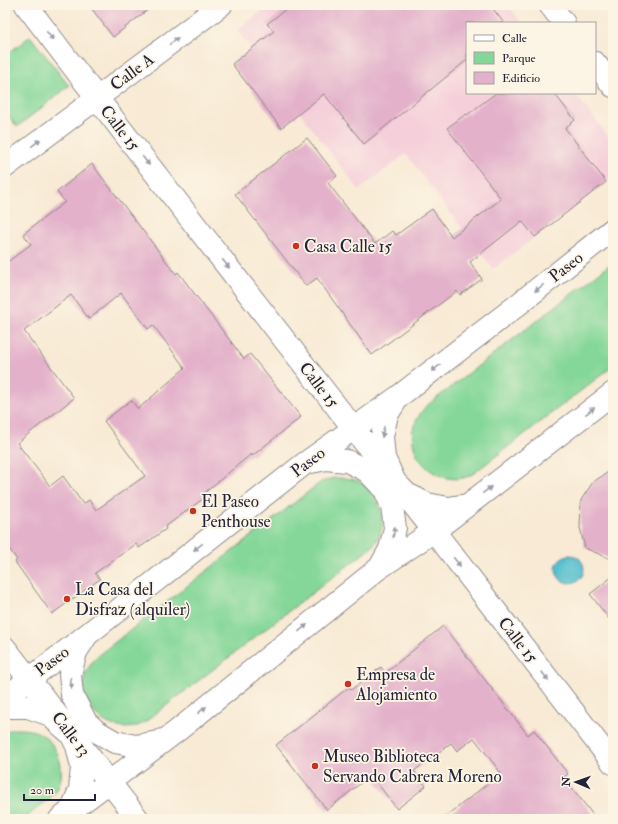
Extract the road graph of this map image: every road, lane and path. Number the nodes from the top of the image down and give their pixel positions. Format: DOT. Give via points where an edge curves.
graph roads {
  1 [pos="26,5"];
  2 [pos="221,5"];
  3 [pos="550,5"];
  4 [pos="563,22"];
  5 [pos="596,64"];
  6 [pos="613,86"];
  7 [pos="97,98"];
  8 [pos="5,167"];
  9 [pos="613,229"];
  10 [pos="613,393"];
  11 [pos="398,396"];
  12 [pos="354,429"];
  13 [pos="304,464"];
  14 [pos="395,482"];
  15 [pos="468,505"];
  16 [pos="434,531"];
  17 [pos="379,568"];
  18 [pos="88,634"];
  19 [pos="5,648"];
  20 [pos="29,679"];
  21 [pos="5,698"];
  22 [pos="5,707"];
  23 [pos="177,731"];
  24 [pos="71,734"];
  25 [pos="613,763"];
  26 [pos="108,782"];
  27 [pos="60,819"];
  28 [pos="138,819"];
  1 -- 7 [label="main road, Calle 15, one-way"];
  7 -- 2 [label="main road, Calle A, one-way"];
  3 -- 4 [label="main road"];
  5 -- 6 [label="main road"];
  8 -- 7 [label="main road, Calle A, one-way"];
  7 -- 12 [label="main road, Calle 15, one-way"];
  9 -- 11 [label="main road, Paseo, one-way"];
  15 -- 10 [label="main road, one-way"];
  11 -- 12 [label="main road, Paseo"];
  11 -- 14 [label="main road, one-way" via="387,415 382,436 384,458"];
  12 -- 13 [label="main road, Paseo"];
  12 -- 14 [label="main road, Calle 15"];
  17 -- 13 [label="main road, one-way" via="390,549 395,528 392,506 385,490 367,471 347,461 326,459"];
  13 -- 18 [label="main road, Paseo, one-way"];
  14 -- 15 [label="main road" via="408,494 427,504 448,508"];
  14 -- 16 [label="main road, Calle 15"];
  15 -- 16 [label="main road"];
  16 -- 17 [label="main road"];
  16 -- 25 [label="main road, Calle 15, one-way"];
  23 -- 17 [label="main road, one-way"];
  18 -- 20 [label="main road, Paseo"];
  18 -- 23 [label="main road, one-way" via="76,652 70,674 72,695 86,722 115,742 136,746 158,742"];
  19 -- 20 [label="main road, Calle 13"];
  20 -- 21 [label="main road, Paseo"];
  20 -- 24 [label="main road, Calle 13"];
  22 -- 24 [label="main road" via="28,707 48,714"];
  23 -- 26 [label="main road"];
  24 -- 26 [label="main road, Calle 13"];
  24 -- 27 [label="main road" via="82,767 80,788 72,808"];
  26 -- 27 [label="main road"];
  26 -- 28 [label="main road, Calle 13"];
}
